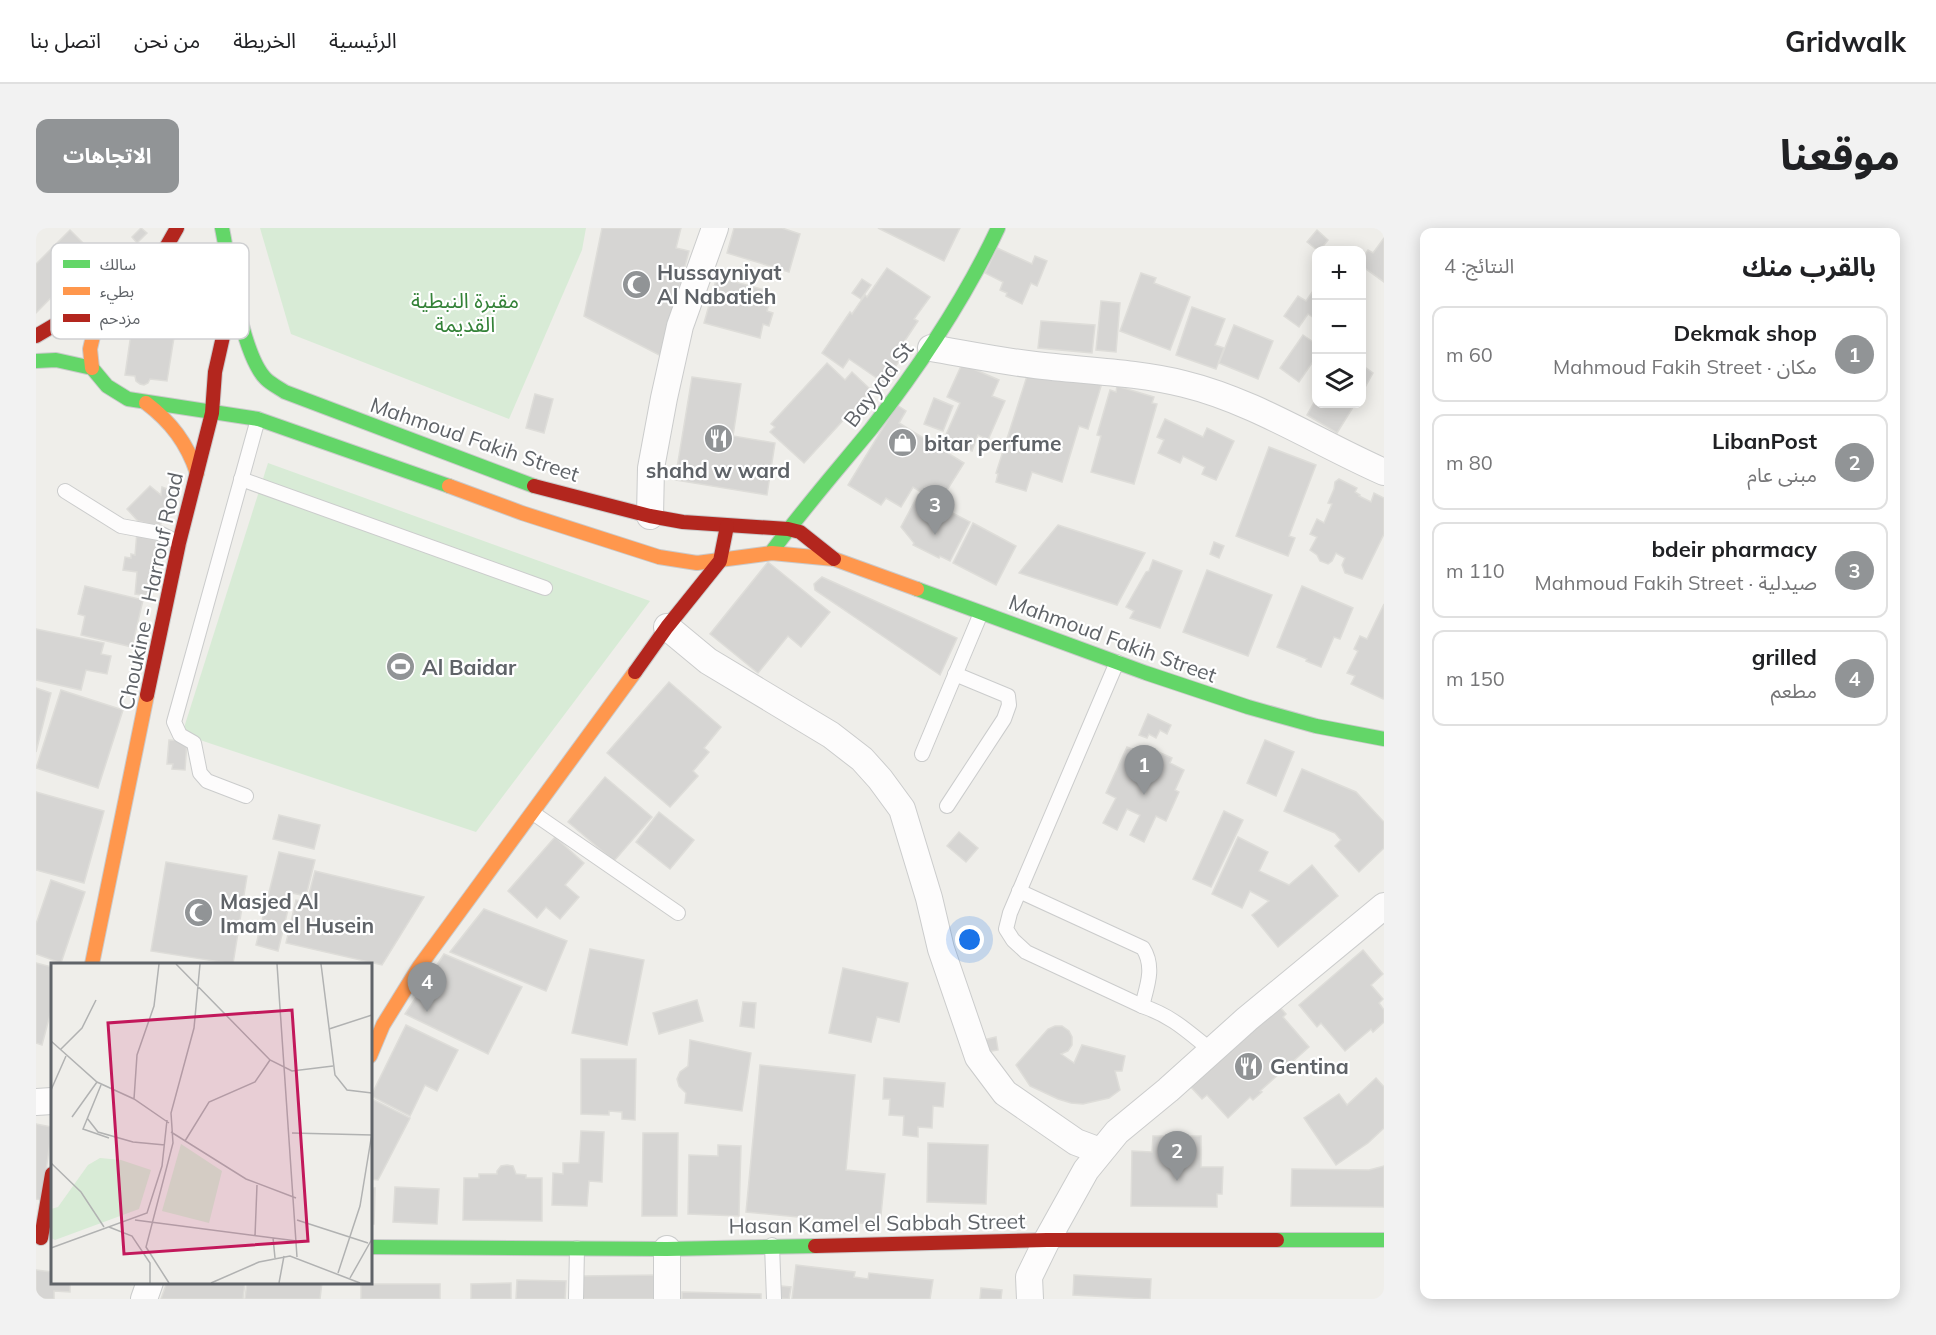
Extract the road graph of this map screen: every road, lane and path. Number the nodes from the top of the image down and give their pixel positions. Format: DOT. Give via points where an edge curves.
graph roads {
  1 [pos="177,228"];
  2 [pos="222,228"];
  3 [pos="998,228"];
  4 [pos="709,235"];
  5 [pos="168,243"];
  6 [pos="225,243"];
  7 [pos="51,327"];
  8 [pos="36,336"];
  9 [pos="92,339"];
  10 [pos="222,339"];
  11 [pos="246,339"];
  12 [pos="931,348"];
  13 [pos="36,361"];
  14 [pos="92,368"];
  15 [pos="215,372"];
  16 [pos="146,403"];
  17 [pos="168,405"];
  18 [pos="212,412"];
  19 [pos="258,419"];
  20 [pos="1384,472"];
  21 [pos="197,473"];
  22 [pos="241,479"];
  23 [pos="65,491"];
  24 [pos="650,516"];
  25 [pos="727,526"];
  26 [pos="788,529"];
  27 [pos="179,543"];
  28 [pos="772,553"];
  29 [pos="834,559"];
  30 [pos="720,561"];
  31 [pos="545,588"];
  32 [pos="981,613"];
  33 [pos="667,627"];
  34 [pos="1117,662"];
  35 [pos="956,674"];
  36 [pos="1384,739"];
  37 [pos="922,754"];
  38 [pos="246,796"];
  39 [pos="947,806"];
  40 [pos="534,813"];
  41 [pos="1019,891"];
  42 [pos="1384,906"];
  43 [pos="678,913"];
  44 [pos="92,963"];
  45 [pos="1142,1006"];
  46 [pos="377,1024"];
  47 [pos="372,1047"];
  48 [pos="1212,1051"];
  49 [pos="51,1101"];
  50 [pos="36,1102"];
  51 [pos="1100,1151"];
  52 [pos="51,1181"];
  53 [pos="43,1238"];
  54 [pos="1047,1240"];
  55 [pos="1384,1240"];
  56 [pos="772,1245"];
  57 [pos="372,1247"];
  58 [pos="577,1248"];
  59 [pos="667,1249"];
  60 [pos="149,1284"];
  61 [pos="144,1299"];
  62 [pos="576,1299"];
  63 [pos="667,1299"];
  64 [pos="774,1299"];
  65 [pos="1030,1299"];
  1 -- 5 [label="main road"];
  2 -- 6 [label="main road"];
  3 -- 12 [label="main road, Bayyad St"];
  4 -- 24 [label="street" via="680,326 664,398 651,468"];
  7 -- 8 [label="main road"];
  9 -- 14 [label="main road"];
  10 -- 15 [label="main road, Choukine - Harrouf Road"];
  11 -- 24 [label="main road, Mahmoud Fakih Street" via="265,378 285,392 531,485"];
  12 -- 20 [label="street" via="1184,384 1251,408"];
  12 -- 26 [label="main road, Bayyad St"];
  13 -- 14 [label="main road" via="68,361"];
  14 -- 16 [label="main road" via="111,390"];
  15 -- 17 [label="main road" via="199,393"];
  15 -- 18 [label="main road, Choukine - Harrouf Road"];
  16 -- 17 [label="main road"];
  16 -- 21 [label="main road" via="178,431"];
  17 -- 18 [label="main road, Mahmoud Fakih Street"];
  18 -- 19 [label="main road, Mahmoud Fakih Street"];
  18 -- 21 [label="main road, Choukine - Harrouf Road"];
  19 -- 22 [label="lane"];
  19 -- 30 [label="main road, Mahmoud Fakih Street" via="659,557 697,563"];
  21 -- 27 [label="main road, Choukine - Harrouf Road"];
  22 -- 31 [label="lane"];
  22 -- 38 [label="lane" via="174,722 180,735 194,742 200,773 207,781"];
  23 -- 27 [label="lane" via="122,526 159,533"];
  24 -- 25 [label="main road, Mahmoud Fakih Street"];
  25 -- 26 [label="main road, Mahmoud Fakih Street"];
  25 -- 30 [label="main road"];
  26 -- 28 [label="main road, Bayyad St"];
  26 -- 29 [label="main road, Mahmoud Fakih Street" via="800,532"];
  27 -- 44 [label="main road, Choukine - Harrouf Road"];
  28 -- 29 [label="main road, Mahmoud Fakih Street"];
  28 -- 30 [label="main road, Mahmoud Fakih Street"];
  29 -- 32 [label="main road, Mahmoud Fakih Street"];
  30 -- 33 [label="main road"];
  32 -- 34 [label="main road, Mahmoud Fakih Street"];
  32 -- 35 [label="lane"];
  33 -- 40 [label="main road"];
  33 -- 51 [label="street" via="708,661 831,735 880,779 902,809 941,949 978,1057 1005,1093 1076,1142"];
  34 -- 36 [label="main road, Mahmoud Fakih Street" via="1248,707"];
  34 -- 41 [label="lane"];
  35 -- 37 [label="lane"];
  35 -- 39 [label="lane" via="1008,696 1009,705 1004,719"];
  40 -- 43 [label="lane"];
  40 -- 46 [label="main road"];
  41 -- 45 [label="lane" via="1143,948 1149,958 1150,975"];
  41 -- 45 [label="lane" via="1006,929 1013,940 1026,952"];
  42 -- 48 [label="street"];
  45 -- 48 [label="lane" via="1175,1021"];
  46 -- 47 [label="main road"];
  48 -- 51 [label="street"];
  49 -- 50 [label="street"];
  51 -- 54 [label="street"];
  52 -- 53 [label="main road"];
  54 -- 55 [label="main road, Hasan Kamel el Sabbah Street"];
  54 -- 56 [label="main road, Hasan Kamel el Sabbah Street"];
  54 -- 65 [label="street" via="1029,1277"];
  56 -- 59 [label="main road, Hasan Kamel el Sabbah Street"];
  56 -- 64 [label="lane"];
  57 -- 58 [label="main road, Hasan Kamel el Sabbah Street"];
  58 -- 59 [label="main road, Hasan Kamel el Sabbah Street"];
  58 -- 62 [label="lane"];
  59 -- 63 [label="street"];
  60 -- 61 [label="street"];
}
